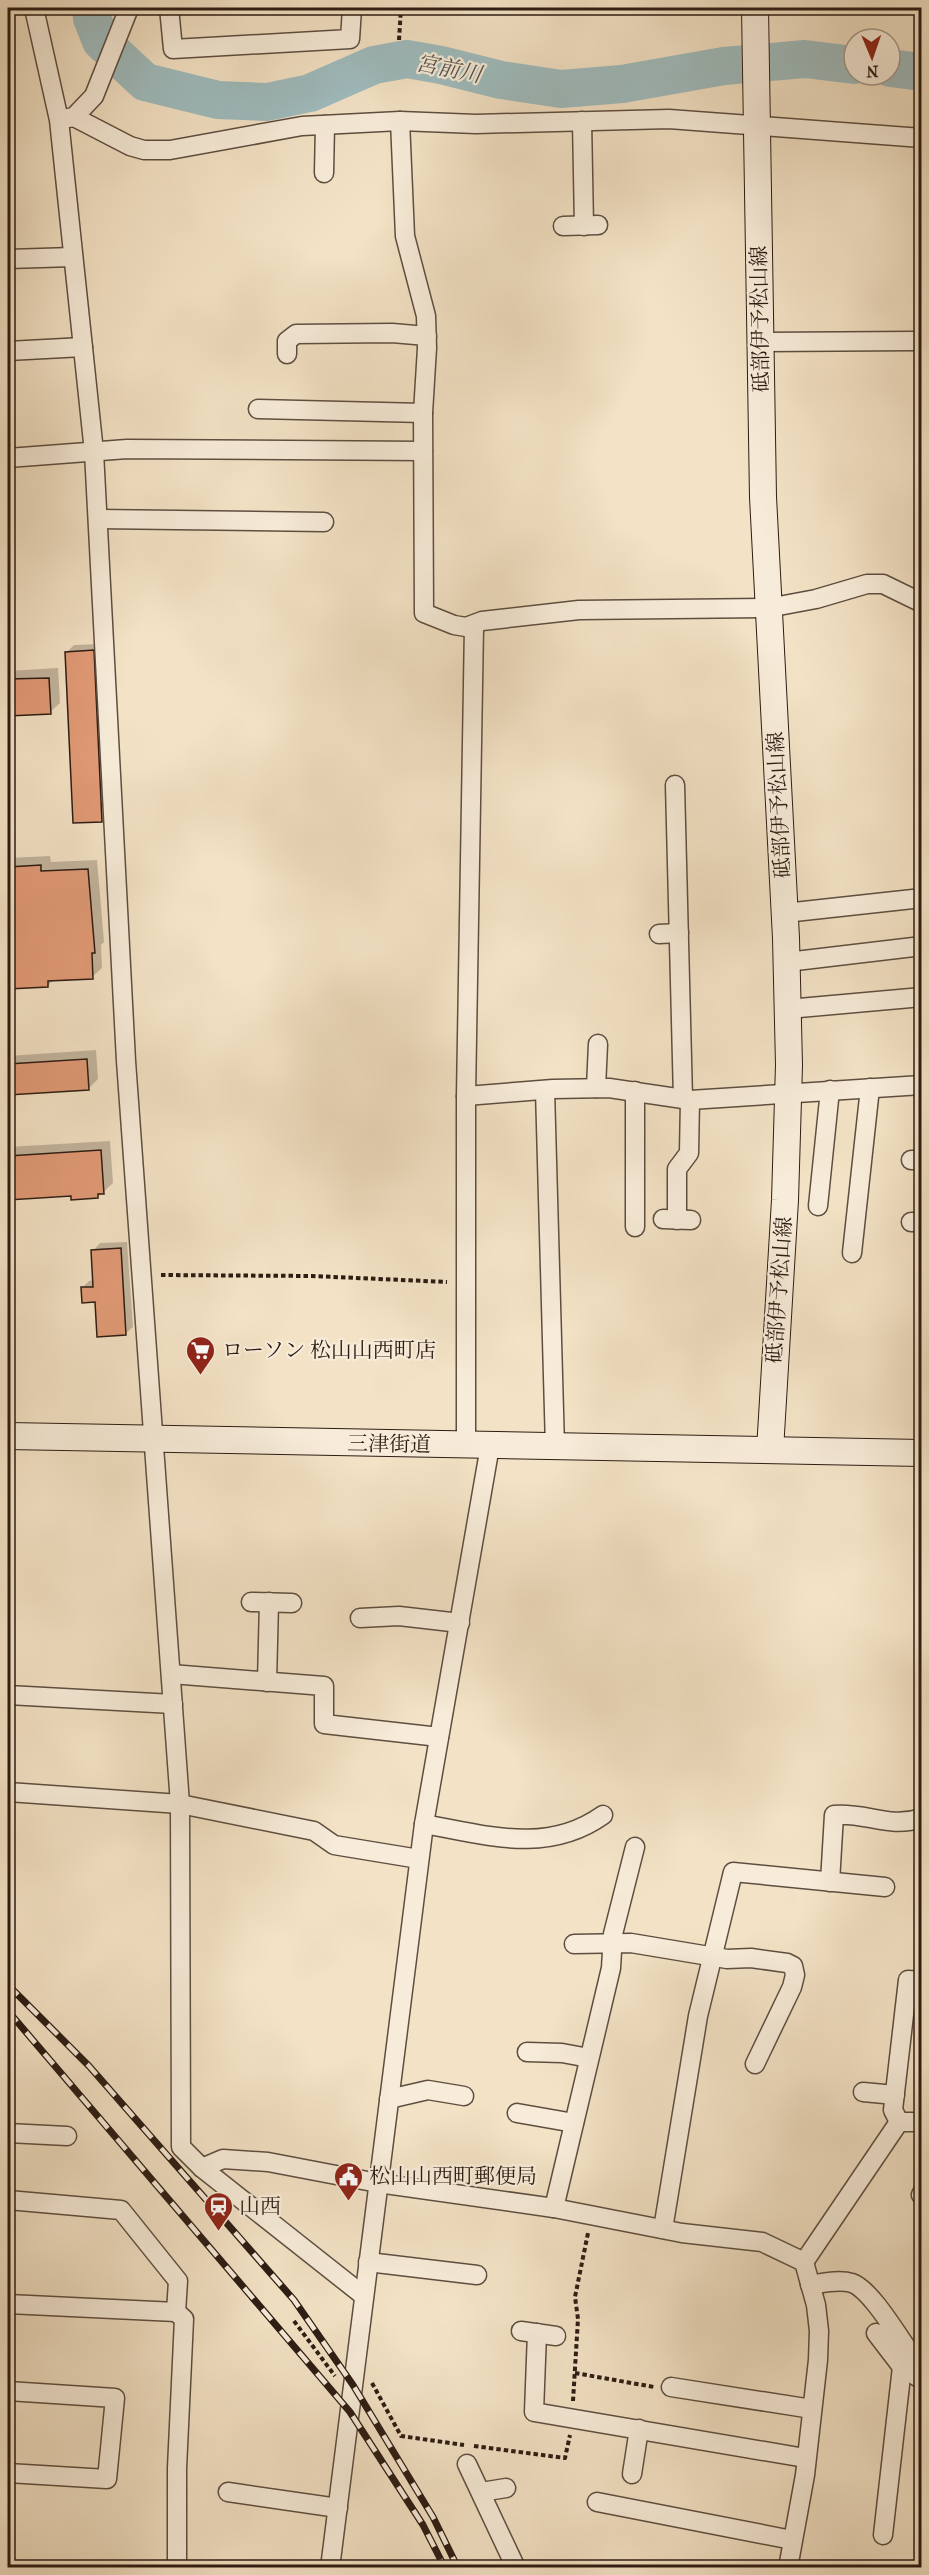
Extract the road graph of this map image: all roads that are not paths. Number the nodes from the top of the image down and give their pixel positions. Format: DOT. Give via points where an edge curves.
graph roads {
  1 [pos="34,8"];
  2 [pos="129,8"];
  3 [pos="169,8"];
  4 [pos="352,8"];
  5 [pos="755,8"];
  6 [pos="66,118"];
  7 [pos="400,121"];
  8 [pos="582,121"];
  9 [pos="325,125"];
  10 [pos="758,125"];
  11 [pos="921,138"];
  12 [pos="324,173"];
  13 [pos="563,226"];
  14 [pos="73,257"];
  15 [pos="8,259"];
  16 [pos="427,336"];
  17 [pos="915,341"];
  18 [pos="760,342"];
  19 [pos="83,347"];
  20 [pos="8,351"];
  21 [pos="287,354"];
  22 [pos="258,409"];
  23 [pos="423,413"];
  24 [pos="423,451"];
  25 [pos="94,452"];
  26 [pos="8,458"];
  27 [pos="98,519"];
  28 [pos="324,522"];
  29 [pos="921,603"];
  30 [pos="768,608"];
  31 [pos="474,626"];
  32 [pos="675,785"];
  33 [pos="694,805"];
  34 [pos="676,806"];
  35 [pos="921,898"];
  36 [pos="784,913"];
  37 [pos="679,933"];
  38 [pos="659,934"];
  39 [pos="921,946"];
  40 [pos="787,962"];
  41 [pos="921,997"];
  42 [pos="788,1009"];
  43 [pos="598,1044"];
  44 [pos="921,1085"];
  45 [pos="596,1088"];
  46 [pos="870,1088"];
  47 [pos="545,1089"];
  48 [pos="830,1090"];
  49 [pos="635,1091"];
  50 [pos="788,1093"];
  51 [pos="466,1096"];
  52 [pos="686,1100"];
  53 [pos="818,1206"];
  54 [pos="677,1220"];
  55 [pos="635,1227"];
  56 [pos="852,1253"];
  57 [pos="8,1436"];
  58 [pos="154,1439"];
  59 [pos="478,1445"];
  60 [pos="555,1447"];
  61 [pos="770,1450"];
  62 [pos="921,1453"];
  63 [pos="251,1602"];
  64 [pos="269,1602"];
  65 [pos="292,1603"];
  66 [pos="360,1618"];
  67 [pos="460,1623"];
  68 [pos="171,1674"];
  69 [pos="267,1682"];
  70 [pos="8,1695"];
  71 [pos="173,1704"];
  72 [pos="439,1737"];
  73 [pos="8,1792"];
  74 [pos="180,1804"];
  75 [pos="603,1815"];
  76 [pos="921,1818"];
  77 [pos="424,1824"];
  78 [pos="635,1847"];
  79 [pos="419,1859"];
  80 [pos="830,1882"];
  81 [pos="885,1887"];
  82 [pos="612,1943"];
  83 [pos="574,1944"];
  84 [pos="712,1956"];
  85 [pos="921,1981"];
  86 [pos="527,2052"];
  87 [pos="589,2058"];
  88 [pos="755,2064"];
  89 [pos="863,2092"];
  90 [pos="895,2095"];
  91 [pos="464,2096"];
  92 [pos="389,2099"];
  93 [pos="517,2113"];
  94 [pos="899,2122"];
  95 [pos="921,2122"];
  96 [pos="574,2124"];
  97 [pos="8,2133"];
  98 [pos="67,2136"];
  99 [pos="202,2168"];
  100 [pos="378,2183"];
  101 [pos="8,2200"];
  102 [pos="554,2208"];
  103 [pos="663,2229"];
  104 [pos="369,2262"];
  105 [pos="804,2262"];
  106 [pos="477,2274"];
  107 [pos="810,2285"];
  108 [pos="364,2295"];
  109 [pos="8,2304"];
  110 [pos="176,2312"];
  111 [pos="876,2332"];
  112 [pos="556,2336"];
  113 [pos="921,2361"];
  114 [pos="903,2367"];
  115 [pos="921,2380"];
  116 [pos="671,2387"];
  117 [pos="8,2391"];
  118 [pos="812,2409"];
  119 [pos="639,2430"];
  120 [pos="805,2458"];
  121 [pos="467,2464"];
  122 [pos="8,2473"];
  123 [pos="632,2474"];
  124 [pos="506,2488"];
  125 [pos="228,2492"];
  126 [pos="481,2492"];
  127 [pos="597,2502"];
  128 [pos="338,2508"];
  129 [pos="883,2535"];
  130 [pos="792,2540"];
  131 [pos="334,2567"];
  132 [pos="177,2568"];
  133 [pos="516,2568"];
  134 [pos="788,2568"];
  1 -- 6 [label="street"];
  2 -- 6 [label="street" via="94,96 86,107"];
  3 -- 4 [label="street" via="172,49 350,39"];
  5 -- 10 [label="main road, 砥部伊予松山線"];
  6 -- 9 [label="street" via="144,150 170,150"];
  6 -- 14 [label="street"];
  7 -- 8 [label="street"];
  7 -- 9 [label="street"];
  7 -- 16 [label="street" via="405,236 422,297"];
  8 -- 10 [label="street" via="669,119"];
  8 -- 13 [label="street" via="591,226"];
  9 -- 12 [label="street"];
  10 -- 11 [label="street"];
  10 -- 18 [label="main road, 砥部伊予松山線"];
  14 -- 15 [label="street"];
  14 -- 19 [label="street"];
  16 -- 21 [label="street" via="296,334 287,341"];
  16 -- 23 [label="street"];
  17 -- 18 [label="street"];
  18 -- 30 [label="main road, 砥部伊予松山線"];
  19 -- 20 [label="street"];
  19 -- 25 [label="street"];
  22 -- 23 [label="street"];
  23 -- 24 [label="street"];
  24 -- 25 [label="street"];
  24 -- 31 [label="street" via="424,613 454,625"];
  25 -- 26 [label="street"];
  25 -- 27 [label="street"];
  27 -- 28 [label="street"];
  27 -- 58 [label="street" via="126,1061"];
  29 -- 30 [label="street" via="883,584"];
  30 -- 31 [label="street" via="579,610 482,621"];
  30 -- 36 [label="main road, 砥部伊予松山線"];
  31 -- 51 [label="street"];
  32 -- 34 [label="street"];
  33 -- 34 [label="street"];
  34 -- 37 [label="street"];
  35 -- 36 [label="street"];
  36 -- 40 [label="main road, 砥部伊予松山線"];
  37 -- 38 [label="street"];
  37 -- 52 [label="street"];
  39 -- 40 [label="street"];
  40 -- 42 [label="main road, 砥部伊予松山線"];
  41 -- 42 [label="street"];
  42 -- 50 [label="main road, 砥部伊予松山線"];
  43 -- 45 [label="street"];
  44 -- 46 [label="street"];
  45 -- 47 [label="street"];
  45 -- 49 [label="street"];
  46 -- 48 [label="street"];
  46 -- 56 [label="street"];
  47 -- 51 [label="street"];
  47 -- 60 [label="street"];
  48 -- 50 [label="street"];
  48 -- 53 [label="street"];
  49 -- 52 [label="street"];
  49 -- 55 [label="street"];
  50 -- 52 [label="street"];
  50 -- 61 [label="main road, 砥部伊予松山線"];
  51 -- 59 [label="street" via="466,1282"];
  52 -- 54 [label="street" via="689,1153 676,1169"];
  57 -- 58 [label="main road, 三津街道"];
  58 -- 59 [label="main road, 三津街道"];
  58 -- 68 [label="street"];
  59 -- 60 [label="main road, 三津街道"];
  59 -- 67 [label="street"];
  60 -- 61 [label="main road, 三津街道"];
  61 -- 62 [label="main road"];
  63 -- 64 [label="street"];
  64 -- 65 [label="street"];
  64 -- 69 [label="street"];
  66 -- 67 [label="street" via="399,1616"];
  67 -- 72 [label="street"];
  68 -- 69 [label="street"];
  68 -- 71 [label="street"];
  69 -- 72 [label="street" via="324,1686 324,1724"];
  70 -- 71 [label="street"];
  71 -- 74 [label="street"];
  72 -- 77 [label="street"];
  73 -- 74 [label="street"];
  74 -- 79 [label="street" via="314,1831 334,1845"];
  74 -- 99 [label="street" via="181,2147"];
  75 -- 77 [label="street" via="569,1834 539,1839 496,1837"];
  76 -- 80 [label="street" via="894,1823 851,1813 834,1815"];
  77 -- 79 [label="street"];
  78 -- 82 [label="street"];
  79 -- 92 [label="street"];
  80 -- 81 [label="street"];
  80 -- 84 [label="street" via="733,1872"];
  82 -- 83 [label="street"];
  82 -- 84 [label="street" via="651,1945"];
  82 -- 87 [label="street"];
  84 -- 88 [label="street" via="793,1966 792,1987"];
  84 -- 103 [label="street" via="698,2016"];
  85 -- 90 [label="street" via="908,1980"];
  86 -- 87 [label="street"];
  87 -- 96 [label="street"];
  89 -- 90 [label="street"];
  90 -- 94 [label="street" via="893,2110"];
  91 -- 92 [label="street" via="428,2090"];
  92 -- 100 [label="street"];
  93 -- 96 [label="street"];
  94 -- 95 [label="street"];
  94 -- 105 [label="street"];
  96 -- 102 [label="street"];
  97 -- 98 [label="street"];
  99 -- 100 [label="street" via="223,2159 245,2159"];
  99 -- 108 [label="street"];
  100 -- 102 [label="street"];
  100 -- 104 [label="street"];
  101 -- 110 [label="street" via="121,2210 178,2281"];
  102 -- 103 [label="street"];
  103 -- 105 [label="street" via="762,2242"];
  104 -- 106 [label="street"];
  104 -- 108 [label="street"];
  105 -- 107 [label="street"];
  107 -- 113 [label="street" via="837,2281 853,2284 870,2298 914,2358"];
  107 -- 118 [label="street" via="819,2331"];
  108 -- 128 [label="street"];
  109 -- 110 [label="street"];
  110 -- 132 [label="street" via="184,2319"];
  111 -- 114 [label="street"];
  112 -- 119 [label="street" via="529,2332 534,2412"];
  114 -- 115 [label="street"];
  114 -- 129 [label="street"];
  116 -- 118 [label="street"];
  117 -- 122 [label="street" via="115,2398 107,2479"];
  118 -- 120 [label="street"];
  119 -- 120 [label="street"];
  119 -- 123 [label="street"];
  120 -- 130 [label="street"];
  121 -- 126 [label="street"];
  124 -- 126 [label="street"];
  125 -- 128 [label="street"];
  126 -- 133 [label="street"];
  127 -- 130 [label="street"];
  128 -- 131 [label="street"];
  130 -- 134 [label="street"];
}
